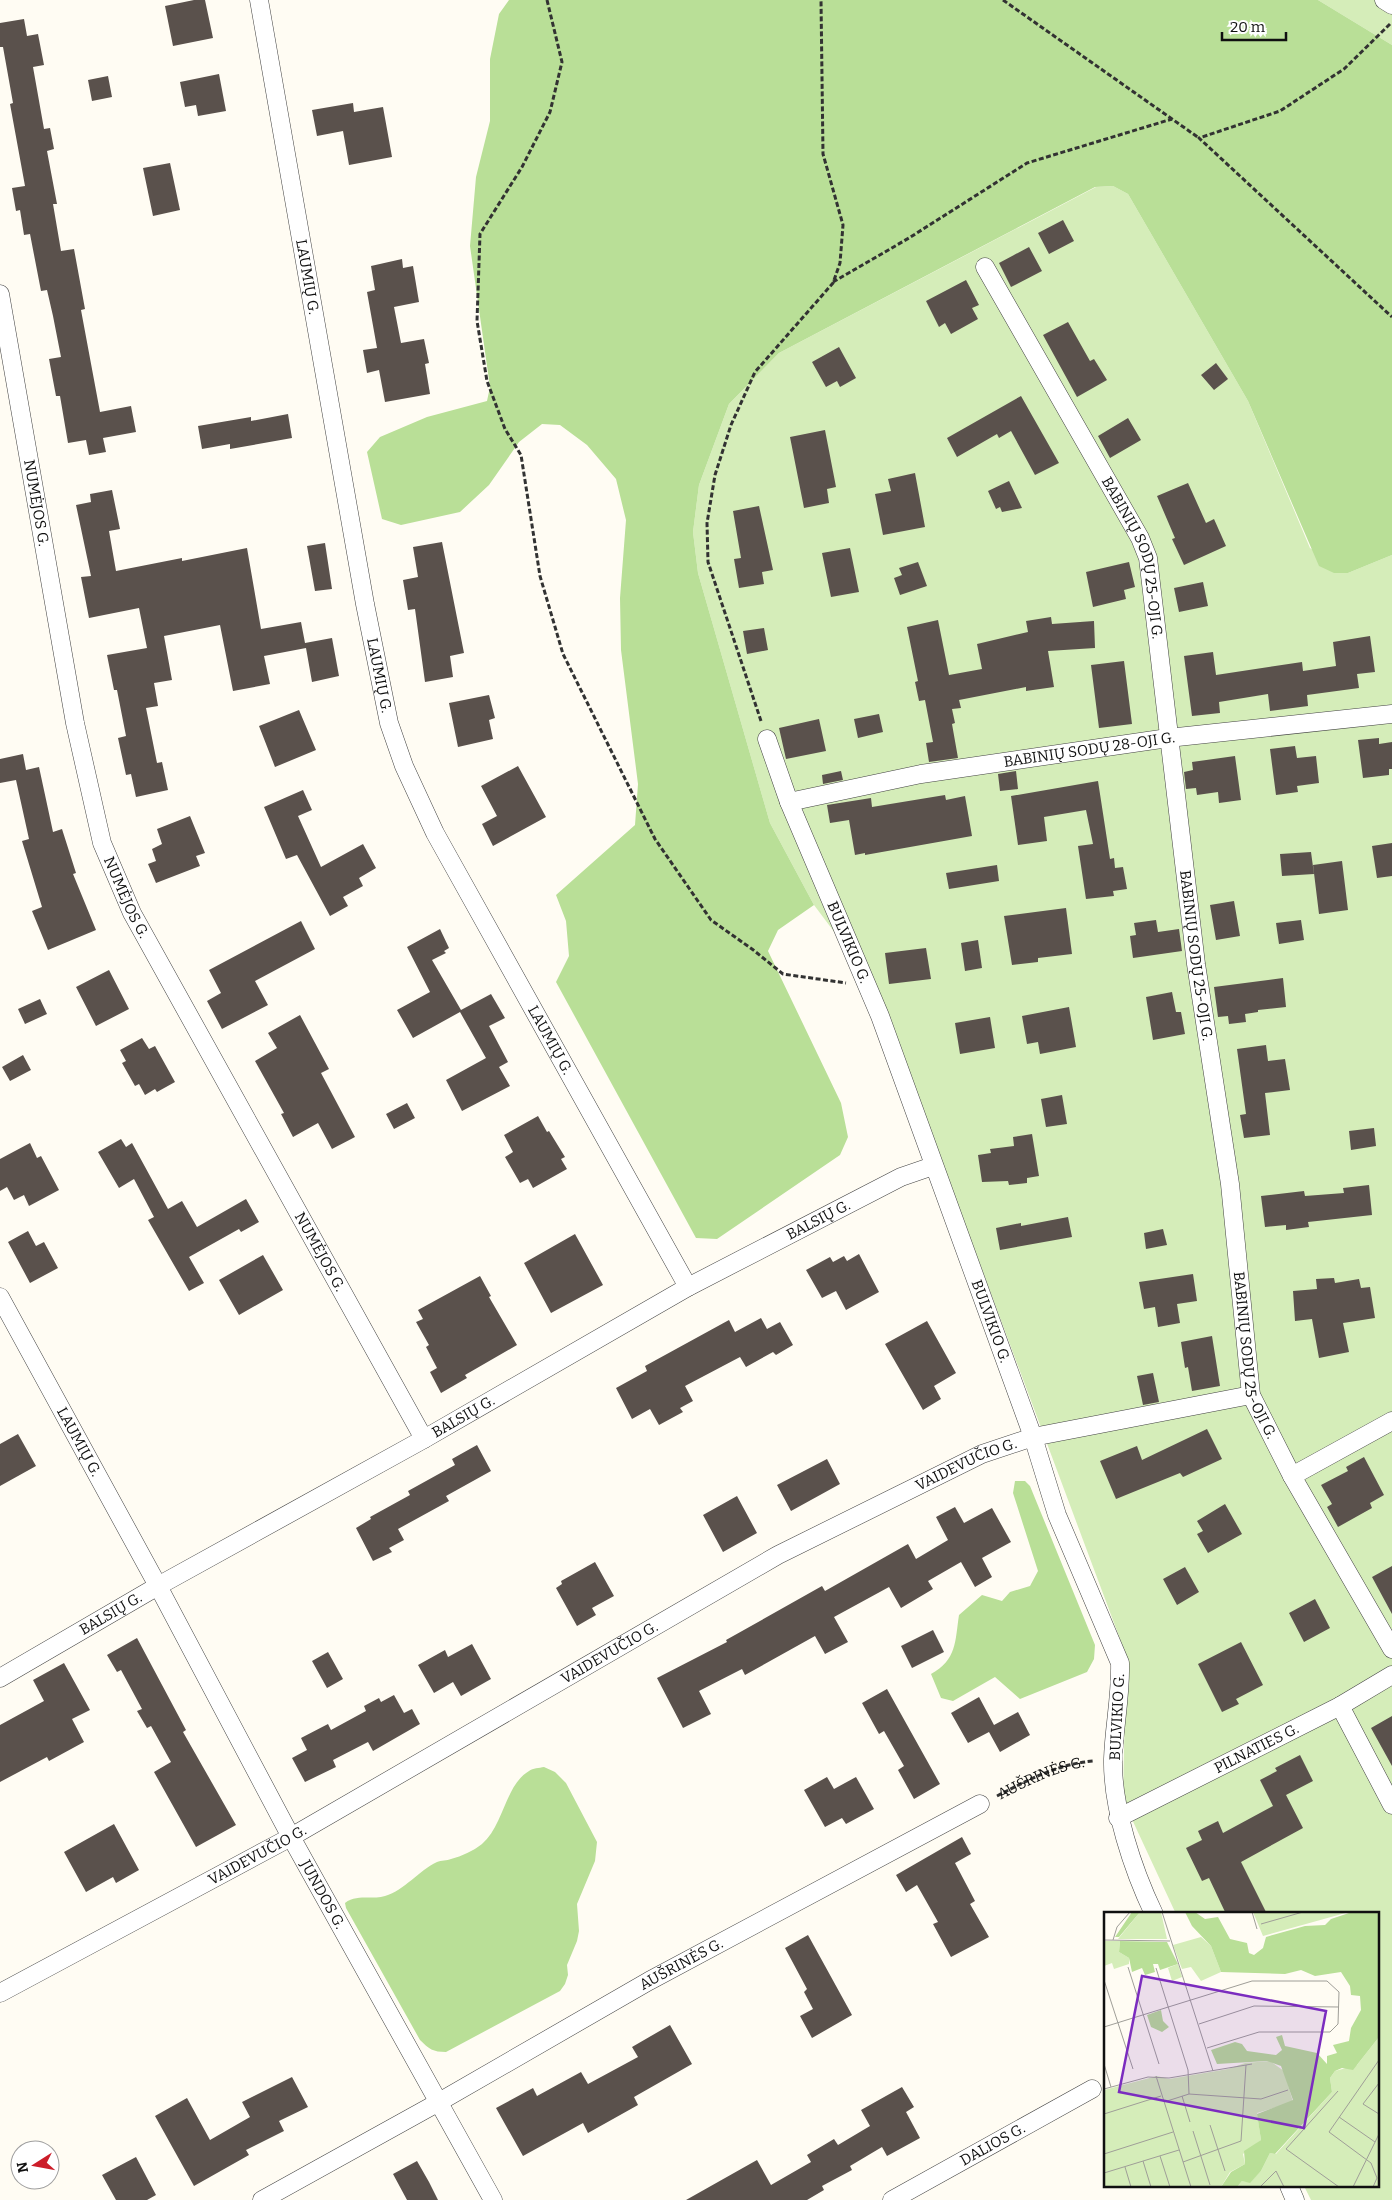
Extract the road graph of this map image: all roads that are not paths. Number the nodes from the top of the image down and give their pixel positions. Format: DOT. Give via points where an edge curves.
graph roads {
  1 [pos="258,0"];
  2 [pos="1384,0"];
  3 [pos="1392,5"];
  4 [pos="985,267"];
  5 [pos="0,294"];
  6 [pos="1392,714"];
  7 [pos="767,738"];
  8 [pos="1168,738"];
  9 [pos="789,802"];
  10 [pos="933,1166"];
  11 [pos="688,1287"];
  12 [pos="0,1297"];
  13 [pos="1251,1395"];
  14 [pos="1392,1421"];
  15 [pos="1033,1437"];
  16 [pos="424,1439"];
  17 [pos="1292,1476"];
  18 [pos="158,1586"];
  19 [pos="1392,1649"];
  20 [pos="1392,1675"];
  21 [pos="0,1678"];
  22 [pos="1340,1706"];
  23 [pos="980,1804"];
  24 [pos="1392,1805"];
  25 [pos="1118,1818"];
  26 [pos="291,1836"];
  27 [pos="1153,1912"];
  28 [pos="0,1994"];
  29 [pos="1092,2089"];
  30 [pos="439,2102"];
  31 [pos="1290,2188"];
  32 [pos="262,2200"];
  33 [pos="493,2200"];
  34 [pos="892,2200"];
  35 [pos="1296,2200"];
  1 -- 11 [label="street, LAUMIŲ G." via="389,723 404,766 435,833"];
  2 -- 3 [label="street"];
  4 -- 8 [label="street, BABINIŲ SODŲ 25-OJI G." via="1140,538 1148,558"];
  5 -- 16 [label="street, NUMĖJOS G." via="74,723 102,843 132,913"];
  6 -- 8 [label="street, BABINIŲ SODŲ 28-OJI G."];
  7 -- 9 [label="street, BULVIKIO G."];
  8 -- 9 [label="street, BABINIŲ SODŲ 28-OJI G." via="921,774"];
  8 -- 13 [label="street, BABINIŲ SODŲ 25-OJI G." via="1196,964 1230,1184"];
  9 -- 10 [label="street, BULVIKIO G." via="880,1016"];
  10 -- 11 [label="street, BALSIŲ G." via="901,1177"];
  10 -- 15 [label="street, BULVIKIO G."];
  11 -- 16 [label="street, BALSIŲ G."];
  12 -- 18 [label="street, LAUMIŲ G."];
  13 -- 15 [label="street, VAIDEVUČIO G."];
  13 -- 17 [label="street, BABINIŲ SODŲ 25-OJI G."];
  14 -- 17 [label="street"];
  15 -- 25 [label="street, BULVIKIO G." via="1057,1515 1120,1663 1121,1687 1113,1760"];
  15 -- 26 [label="street, VAIDEVUČIO G." via="982,1454 778,1555"];
  16 -- 18 [label="street, BALSIŲ G."];
  17 -- 19 [label="street, BABINIŲ SODŲ 25-OJI G."];
  18 -- 21 [label="street, BALSIŲ G."];
  18 -- 26 [label="street, JUNDOS G."];
  20 -- 22 [label="street, PILNATIES G."];
  22 -- 24 [label="street"];
  22 -- 25 [label="street, PILNATIES G."];
  23 -- 30 [label="street, AUŠRINĖS G." via="649,1981"];
  25 -- 27 [label="street, BULVIKIO G."];
  26 -- 28 [label="street, VAIDEVUČIO G."];
  26 -- 30 [label="street, JUNDOS G."];
  29 -- 34 [label="street, DALIOS G."];
  30 -- 32 [label="street, AUŠRINĖS G."];
  30 -- 33 [label="street, JUNDOS G."];
  31 -- 35 [label="street"];
}
